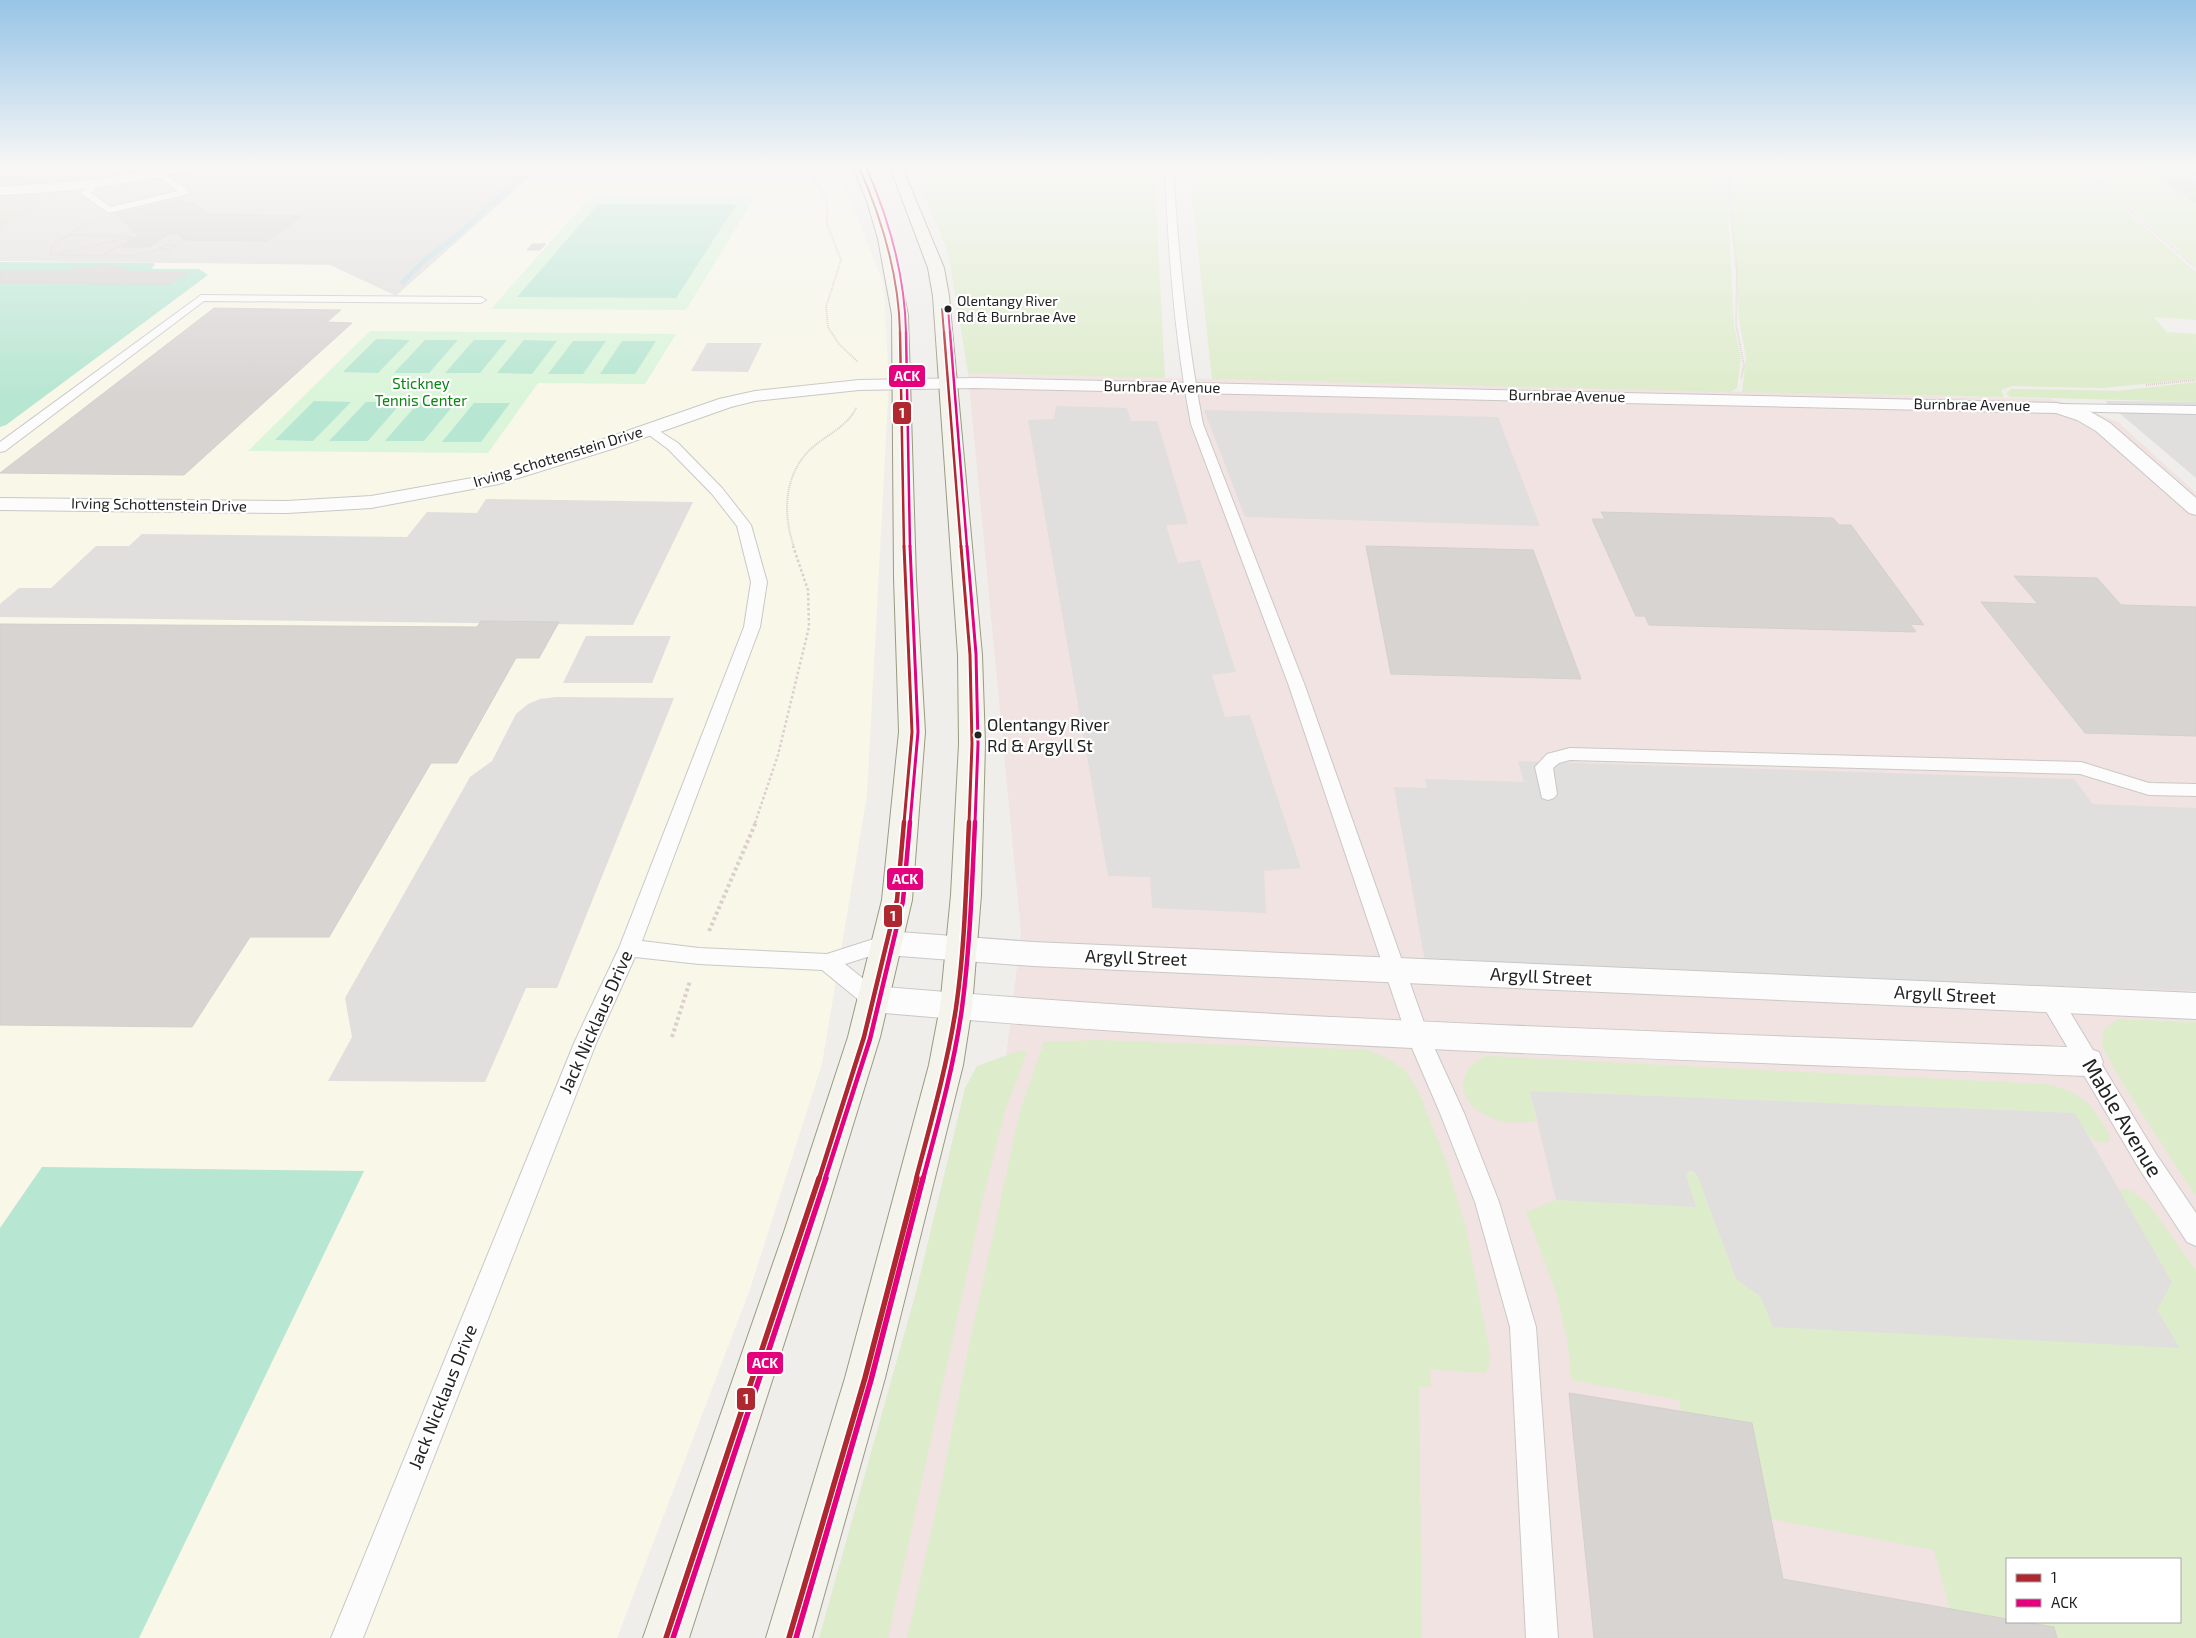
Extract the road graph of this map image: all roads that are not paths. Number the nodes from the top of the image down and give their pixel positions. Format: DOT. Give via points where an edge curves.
graph roads {
  1 [pos="887,243"];
  2 [pos="927,243"];
  3 [pos="1174,243"];
  4 [pos="481,300"];
  5 [pos="903,383"];
  6 [pos="947,383"];
  7 [pos="1190,387"];
  8 [pos="2057,408"];
  9 [pos="2196,410"];
  10 [pos="650,429"];
  11 [pos="0,448"];
  12 [pos="0,504"];
  13 [pos="2196,509"];
  14 [pos="2196,790"];
  15 [pos="1548,794"];
  16 [pos="886,943"];
  17 [pos="628,948"];
  18 [pos="962,948"];
  19 [pos="827,962"];
  20 [pos="1396,969"];
  21 [pos="873,999"];
  22 [pos="2050,1000"];
  23 [pos="2196,1006"];
  24 [pos="956,1008"];
  25 [pos="1416,1034"];
  26 [pos="2087,1062"];
  27 [pos="2196,1234"];
  28 [pos="347,1638"];
  29 [pos="666,1638"];
  30 [pos="789,1638"];
  31 [pos="1542,1638"];
  1 -- 5 [label="main road" via="896,279"];
  2 -- 6 [label="main road" via="941,296"];
  3 -- 7 [label="lane"];
  4 -- 11 [label="lane" via="201,298"];
  5 -- 6 [label="street, Burnbrae Avenue"];
  5 -- 10 [label="street, Irving Schottenstein Drive" via="755,396"];
  5 -- 16 [label="main road" via="905,578 912,732 896,900"];
  6 -- 7 [label="street, Burnbrae Avenue"];
  6 -- 18 [label="main road" via="970,655 972,744"];
  7 -- 8 [label="street, Burnbrae Avenue"];
  7 -- 20 [label="lane" via="1197,424 1297,686"];
  8 -- 9 [label="lane"];
  8 -- 13 [label="street, Burnbrae Avenue" via="2084,416 2104,427"];
  10 -- 12 [label="street, Irving Schottenstein Drive" via="492,480 371,502 287,507"];
  10 -- 17 [label="lane, Jack Nicklaus Drive" via="680,452 744,525 759,582 752,626"];
  14 -- 15 [label="lane" via="2148,789 2081,768 1570,754 1552,758 1544,767"];
  16 -- 18 [label="street, Argyll Street"];
  16 -- 19 [label="lane"];
  16 -- 21 [label="main road"];
  17 -- 19 [label="lane" via="699,956"];
  17 -- 28 [label="lane, Jack Nicklaus Drive" via="586,1041"];
  18 -- 20 [label="street, Argyll Street" via="1033,954"];
  18 -- 24 [label="main road"];
  19 -- 21 [label="lane"];
  20 -- 22 [label="street, Argyll Street"];
  20 -- 25 [label="lane"];
  21 -- 24 [label="street"];
  21 -- 29 [label="main road" via="802,1232"];
  22 -- 23 [label="street, Argyll Street"];
  22 -- 26 [label="lane, Mable Avenue"];
  24 -- 25 [label="street"];
  24 -- 30 [label="main road" via="946,1065 865,1378"];
  25 -- 26 [label="street"];
  25 -- 31 [label="lane" via="1452,1112 1487,1202 1523,1327"];
  26 -- 27 [label="lane, Mable Avenue"];
}
